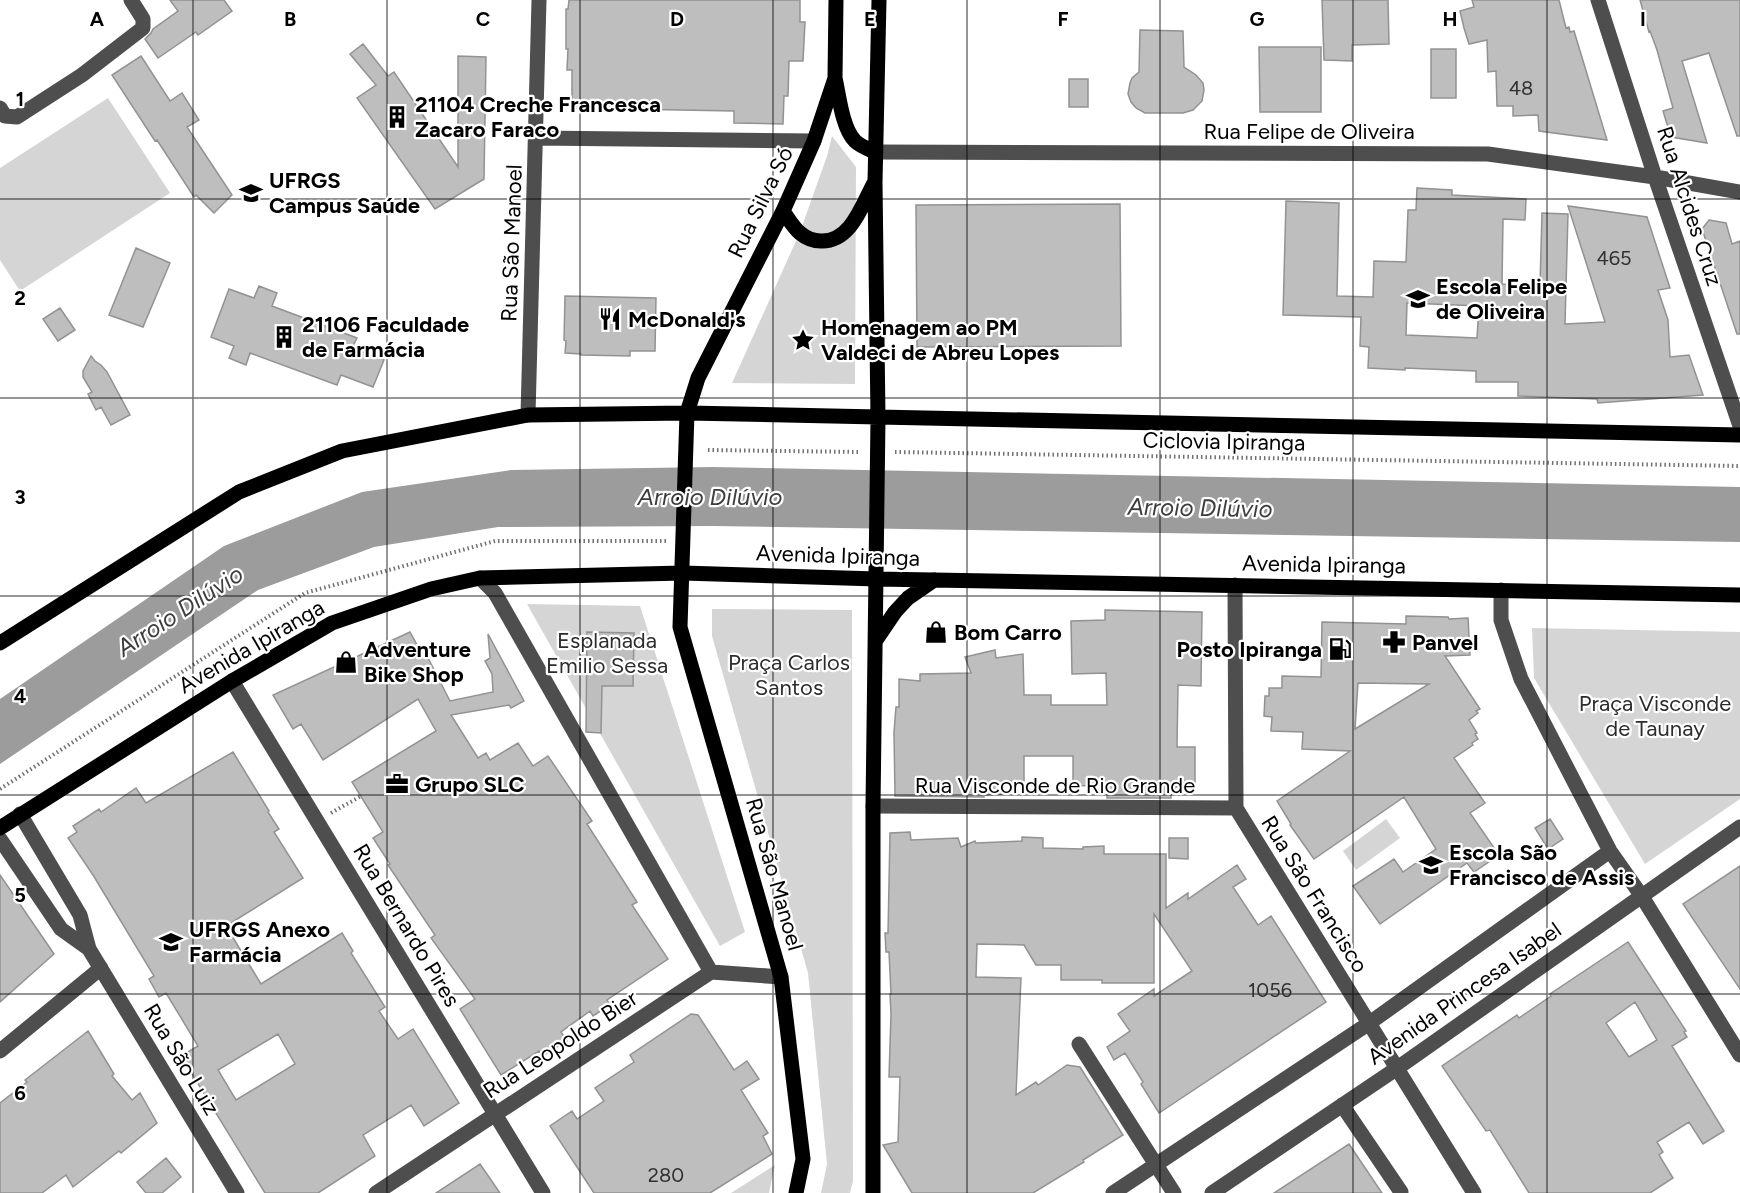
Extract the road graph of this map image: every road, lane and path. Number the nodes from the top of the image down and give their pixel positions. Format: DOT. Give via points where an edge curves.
graph roads {
  1 [pos="131,0"];
  2 [pos="539,0"];
  3 [pos="836,0"];
  4 [pos="879,0"];
  5 [pos="1598,0"];
  6 [pos="835,78"];
  7 [pos="0,108"];
  8 [pos="536,138"];
  9 [pos="814,141"];
  10 [pos="875,152"];
  11 [pos="1655,177"];
  12 [pos="875,182"];
  13 [pos="1740,192"];
  14 [pos="783,211"];
  15 [pos="687,413"];
  16 [pos="528,415"];
  17 [pos="878,418"];
  18 [pos="1740,426"];
  19 [pos="1740,435"];
  20 [pos="708,450"];
  21 [pos="877,455"];
  22 [pos="1740,466"];
  23 [pos="684,531"];
  24 [pos="683,573"];
  25 [pos="480,578"];
  26 [pos="877,579"];
  27 [pos="934,580"];
  28 [pos="1235,585"];
  29 [pos="1501,590"];
  30 [pos="1740,595"];
  31 [pos="876,640"];
  32 [pos="0,643"];
  33 [pos="232,681"];
  34 [pos="360,796"];
  35 [pos="873,806"];
  36 [pos="1236,808"];
  37 [pos="20,814"];
  38 [pos="318,821"];
  39 [pos="1740,827"];
  40 [pos="0,828"];
  41 [pos="0,839"];
  42 [pos="1610,850"];
  43 [pos="1641,896"];
  44 [pos="89,949"];
  45 [pos="101,968"];
  46 [pos="711,972"];
  47 [pos="782,977"];
  48 [pos="1368,1024"];
  49 [pos="1079,1044"];
  50 [pos="0,1051"];
  51 [pos="1740,1054"];
  52 [pos="1396,1069"];
  53 [pos="1342,1105"];
  54 [pos="495,1113"];
  55 [pos="1156,1164"];
  56 [pos="1401,1192"];
  57 [pos="237,1193"];
  58 [pos="376,1193"];
  59 [pos="543,1193"];
  60 [pos="796,1193"];
  61 [pos="873,1193"];
  62 [pos="1113,1193"];
  63 [pos="1174,1193"];
  64 [pos="1212,1193"];
  65 [pos="1474,1193"];
  1 -- 7 [label="street" via="143,19 143,28 82,75 17,117 5,116"];
  2 -- 8 [label="street, Rua São Manoel"];
  3 -- 6 [label="main road, Rua Silva Só"];
  4 -- 10 [label="main road"];
  5 -- 11 [label="street, Rua Alcides Cruz"];
  6 -- 9 [label="main road, Rua Silva Só"];
  6 -- 10 [label="main road" via="847,130 864,148"];
  8 -- 9 [label="street"];
  8 -- 16 [label="street, Rua São Manoel"];
  9 -- 14 [label="main road, Rua Silva Só"];
  10 -- 11 [label="street, Rua Felipe de Oliveira" via="1488,154"];
  10 -- 12 [label="main road"];
  11 -- 13 [label="street, Rua Felipe de Oliveira"];
  11 -- 18 [label="street, Rua Alcides Cruz"];
  12 -- 14 [label="main road" via="849,228 831,241 799,233"];
  12 -- 17 [label="main road"];
  14 -- 15 [label="main road, Rua Silva Só" via="698,378"];
  15 -- 16 [label="main road"];
  15 -- 17 [label="main road"];
  15 -- 23 [label="main road, Rua Silva Só"];
  16 -- 32 [label="main road" via="342,451 239,492"];
  17 -- 19 [label="main road"];
  17 -- 21 [label="main road"];
  20 -- 21 [label="path, Ciclovia Ipiranga"];
  21 -- 22 [label="path, Ciclovia Ipiranga"];
  21 -- 26 [label="main road"];
  23 -- 24 [label="main road, Rua São Manoel"];
  24 -- 25 [label="main road, Avenida Ipiranga"];
  24 -- 26 [label="main road, Avenida Ipiranga"];
  24 -- 47 [label="main road, Rua São Manoel" via="680,627"];
  25 -- 33 [label="main road, Avenida Ipiranga" via="430,589 332,623"];
  25 -- 46 [label="street" via="495,593"];
  26 -- 27 [label="main road, Avenida Ipiranga"];
  26 -- 31 [label="main road"];
  27 -- 28 [label="main road, Avenida Ipiranga"];
  27 -- 31 [label="main road" via="908,598"];
  28 -- 29 [label="main road, Avenida Ipiranga"];
  28 -- 36 [label="street, Rua São Francisco"];
  29 -- 30 [label="main road, Avenida Ipiranga"];
  29 -- 42 [label="street" via="1501,620 1521,679"];
  31 -- 35 [label="main road"];
  33 -- 37 [label="main road, Avenida Ipiranga"];
  33 -- 38 [label="street, Rua Bernardo Pires"];
  34 -- 38 [label="path"];
  35 -- 36 [label="street, Rua Visconde de Rio Grande"];
  35 -- 61 [label="main road"];
  36 -- 48 [label="street, Rua São Francisco"];
  37 -- 40 [label="main road, Avenida Ipiranga"];
  37 -- 44 [label="street, Rua São Luiz" via="80,915"];
  38 -- 54 [label="street, Rua Bernardo Pires"];
  39 -- 43 [label="street, Avenida Princesa Isabel"];
  41 -- 44 [label="street, Rua São Luiz" via="61,929"];
  42 -- 43 [label="street"];
  42 -- 48 [label="street, Avenida Princesa Isabel"];
  43 -- 51 [label="street"];
  43 -- 52 [label="street, Avenida Princesa Isabel"];
  44 -- 45 [label="street, Rua São Luiz"];
  45 -- 50 [label="street"];
  45 -- 57 [label="street, Rua São Luiz"];
  46 -- 47 [label="street"];
  46 -- 54 [label="street, Rua Leopoldo Bier"];
  47 -- 60 [label="main road, Rua São Manoel" via="803,1159"];
  48 -- 52 [label="street, Rua São Francisco"];
  48 -- 55 [label="street, Avenida Princesa Isabel"];
  49 -- 55 [label="street"];
  52 -- 53 [label="street, Avenida Princesa Isabel"];
  52 -- 65 [label="street, Rua São Francisco"];
  53 -- 56 [label="street"];
  53 -- 64 [label="street, Avenida Princesa Isabel"];
  54 -- 58 [label="street, Rua Leopoldo Bier"];
  54 -- 59 [label="street, Rua Bernardo Pires"];
  55 -- 62 [label="street, Avenida Princesa Isabel"];
  55 -- 63 [label="street"];
}
